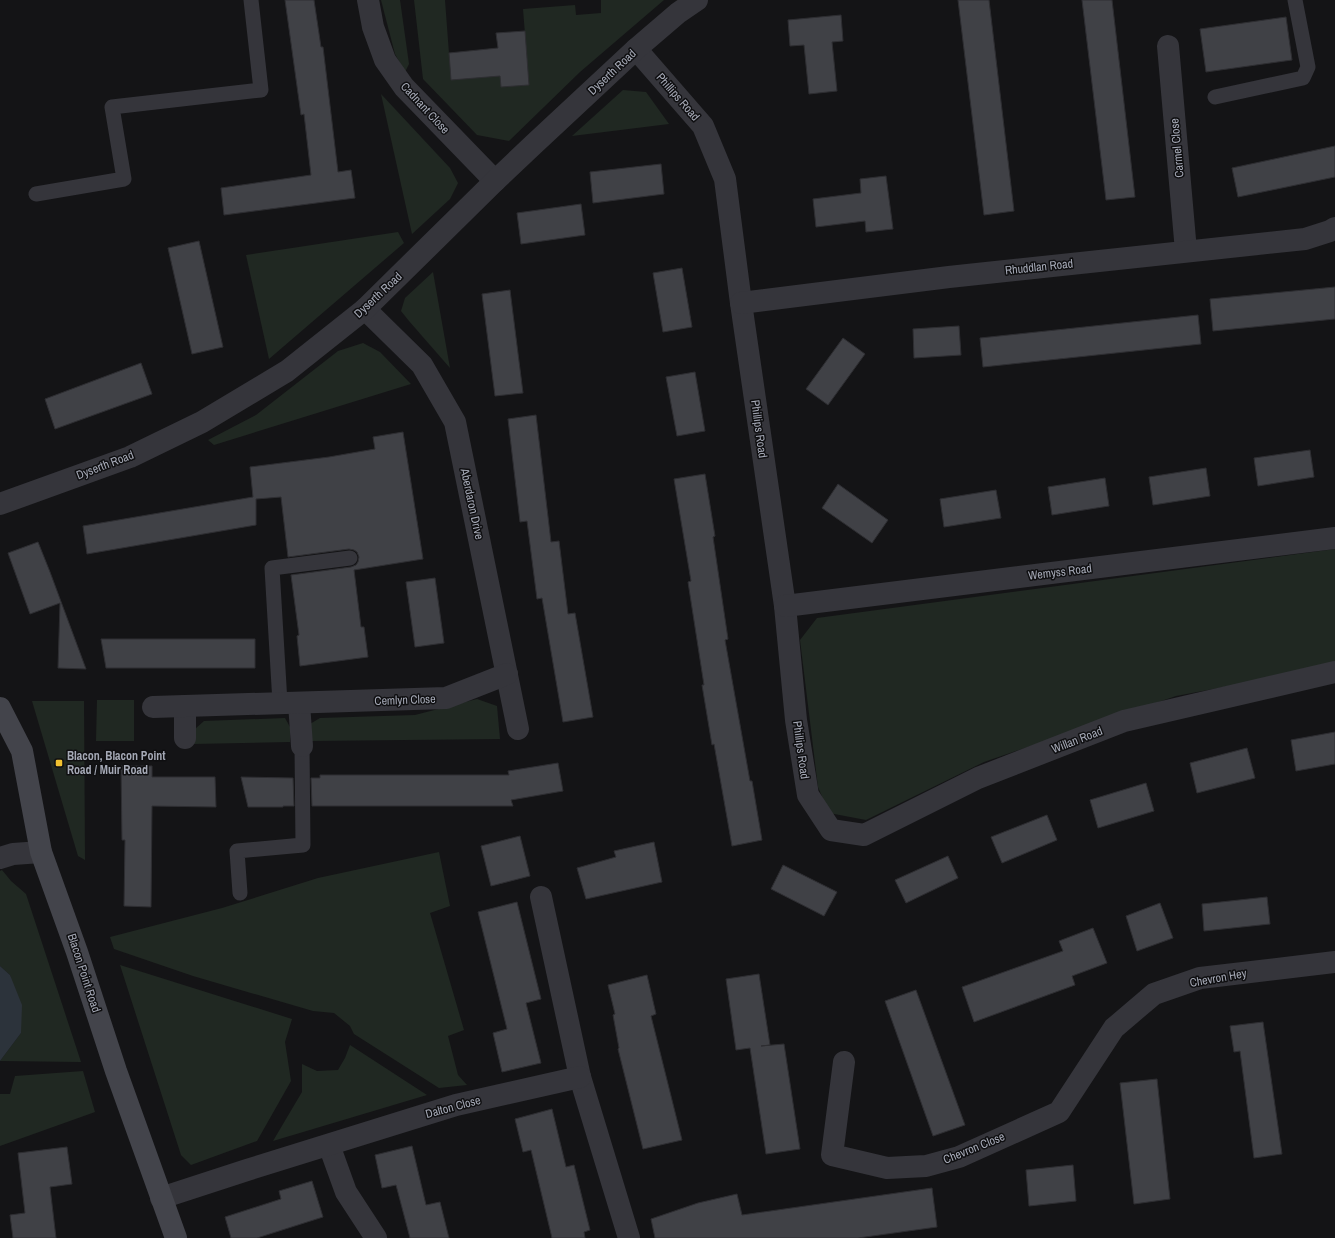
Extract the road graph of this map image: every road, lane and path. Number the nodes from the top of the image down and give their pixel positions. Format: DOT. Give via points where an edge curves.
graph roads {
  1 [pos="251,0"];
  2 [pos="368,0"];
  3 [pos="698,0"];
  4 [pos="1295,0"];
  5 [pos="1168,46"];
  6 [pos="636,49"];
  7 [pos="1215,97"];
  8 [pos="495,181"];
  9 [pos="36,194"];
  10 [pos="1335,228"];
  11 [pos="1186,251"];
  12 [pos="741,303"];
  13 [pos="365,309"];
  14 [pos="0,504"];
  15 [pos="1335,538"];
  16 [pos="350,558"];
  17 [pos="785,606"];
  18 [pos="1335,672"];
  19 [pos="507,674"];
  20 [pos="290,703"];
  21 [pos="185,706"];
  22 [pos="153,707"];
  23 [pos="0,708"];
  24 [pos="518,729"];
  25 [pos="185,738"];
  26 [pos="302,746"];
  27 [pos="831,830"];
  28 [pos="41,852"];
  29 [pos="0,858"];
  30 [pos="240,893"];
  31 [pos="541,897"];
  32 [pos="1335,962"];
  33 [pos="1114,1028"];
  34 [pos="844,1062"];
  35 [pos="580,1077"];
  36 [pos="329,1145"];
  37 [pos="160,1198"];
  38 [pos="176,1238"];
  39 [pos="376,1238"];
  40 [pos="629,1238"];
  1 -- 9 [label="lane" via="261,90 112,107 124,179"];
  2 -- 8 [label="street, Cadnant Close" via="373,27 385,60 404,87"];
  3 -- 6 [label="street, Dyserth Road" via="678,13"];
  4 -- 7 [label="lane" via="1308,67 1303,78"];
  5 -- 11 [label="street, Carmel Close"];
  6 -- 8 [label="street, Dyserth Road"];
  6 -- 12 [label="street, Phillips Road" via="703,126 725,179"];
  8 -- 13 [label="street, Dyserth Road"];
  10 -- 11 [label="street, Rhuddlan Road" via="1305,239"];
  11 -- 12 [label="street, Rhuddlan Road"];
  12 -- 17 [label="street, Phillips Road"];
  13 -- 14 [label="street, Dyserth Road" via="287,370 202,422 130,456"];
  13 -- 19 [label="street, Aberdaron Drive" via="422,365 455,422"];
  15 -- 17 [label="street, Wemyss Road"];
  16 -- 20 [label="lane" via="272,568"];
  17 -- 27 [label="street, Phillips Road" via="796,720 808,795"];
  18 -- 27 [label="street, Willan Road" via="1124,722 978,778 864,834"];
  19 -- 20 [label="street, Cemlyn Close" via="446,698"];
  19 -- 24 [label="street, Aberdaron Drive"];
  20 -- 21 [label="street, Cemlyn Close"];
  20 -- 26 [label="street"];
  21 -- 22 [label="street, Cemlyn Close"];
  21 -- 25 [label="street"];
  23 -- 28 [label="street, Blacon Point Road" via="22,751"];
  26 -- 30 [label="lane" via="303,845 237,851"];
  28 -- 29 [label="street" via="13,854"];
  28 -- 37 [label="street, Blacon Point Road"];
  31 -- 35 [label="street"];
  32 -- 33 [label="street, Chevron Hey" via="1200,978 1154,994"];
  33 -- 34 [label="street, Chevron Close" via="1059,1112 958,1157 926,1166 887,1168 832,1155"];
  35 -- 36 [label="street, Dalton Close" via="456,1105"];
  35 -- 40 [label="street"];
  36 -- 37 [label="street, Dalton Close"];
  36 -- 39 [label="street" via="346,1192"];
  37 -- 38 [label="street, Blacon Point Road"];
}
